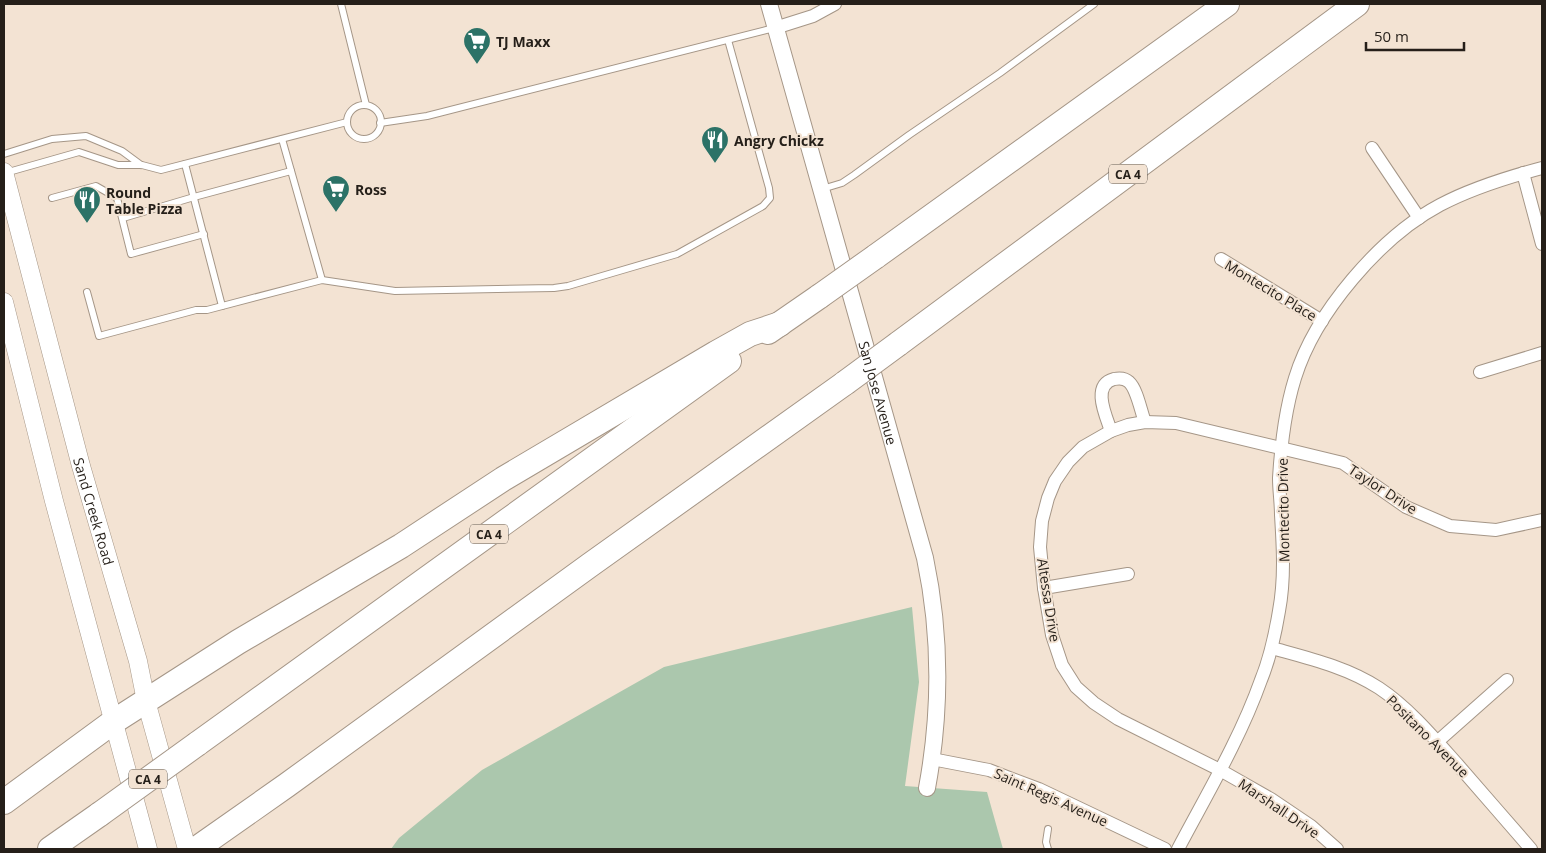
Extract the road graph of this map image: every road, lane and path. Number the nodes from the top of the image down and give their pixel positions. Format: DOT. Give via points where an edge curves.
graph roads {
  1 [pos="341,4"];
  2 [pos="769,4"];
  3 [pos="835,4"];
  4 [pos="1094,4"];
  5 [pos="1227,4"];
  6 [pos="1357,4"];
  7 [pos="775,28"];
  8 [pos="728,40"];
  9 [pos="366,105"];
  10 [pos="347,122"];
  11 [pos="380,123"];
  12 [pos="282,139"];
  13 [pos="1372,148"];
  14 [pos="4,154"];
  15 [pos="185,164"];
  16 [pos="142,165"];
  17 [pos="1542,168"];
  18 [pos="292,171"];
  19 [pos="4,173"];
  20 [pos="1523,173"];
  21 [pos="822,189"];
  22 [pos="194,197"];
  23 [pos="52,198"];
  24 [pos="123,218"];
  25 [pos="1419,218"];
  26 [pos="204,234"];
  27 [pos="1542,244"];
  28 [pos="1220,259"];
  29 [pos="322,280"];
  30 [pos="87,292"];
  31 [pos="4,302"];
  32 [pos="222,306"];
  33 [pos="1322,321"];
  34 [pos="780,324"];
  35 [pos="1542,353"];
  36 [pos="1480,372"];
  37 [pos="1145,422"];
  38 [pos="1111,431"];
  39 [pos="1282,447"];
  40 [pos="1542,520"];
  41 [pos="1128,574"];
  42 [pos="1044,588"];
  43 [pos="1272,648"];
  44 [pos="1507,680"];
  45 [pos="146,701"];
  46 [pos="113,722"];
  47 [pos="1437,742"];
  48 [pos="932,759"];
  49 [pos="1220,770"];
  50 [pos="927,788"];
  51 [pos="4,802"];
  52 [pos="1048,829"];
  53 [pos="212,841"];
  54 [pos="50,849"];
  55 [pos="148,849"];
  56 [pos="186,849"];
  57 [pos="196,849"];
  58 [pos="1048,849"];
  59 [pos="1165,849"];
  60 [pos="1178,849"];
  61 [pos="1337,849"];
  62 [pos="1531,849"];
  1 -- 9 [label="lane"];
  2 -- 7 [label="street, San Jose Avenue"];
  3 -- 7 [label="street" via="812,16"];
  4 -- 21 [label="lane" via="854,175 842,183"];
  5 -- 34 [label="highway, CA 4, bridge"];
  6 -- 53 [label="highway, CA 4, bridge" via="845,383"];
  7 -- 8 [label="lane"];
  7 -- 21 [label="street, San Jose Avenue"];
  8 -- 11 [label="lane" via="427,116"];
  8 -- 29 [label="lane" via="769,188 770,198 763,206 677,254 568,286 395,291"];
  9 -- 10 [label="lane" via="353,109"];
  9 -- 11 [label="lane" via="375,109"];
  10 -- 11 [label="lane" via="351,132 360,138 372,136"];
  10 -- 12 [label="lane"];
  12 -- 15 [label="lane"];
  12 -- 18 [label="lane"];
  13 -- 25 [label="street"];
  14 -- 16 [label="lane" via="52,140 86,136 122,151"];
  15 -- 16 [label="lane" via="161,170"];
  15 -- 22 [label="lane"];
  16 -- 19 [label="lane" via="118,165 79,152"];
  17 -- 20 [label="street, Montecito Drive"];
  18 -- 22 [label="lane"];
  18 -- 29 [label="lane"];
  19 -- 45 [label="main road, Sand Creek Road" via="81,466 138,661"];
  20 -- 25 [label="street, Montecito Drive" via="1476,189"];
  20 -- 27 [label="street"];
  21 -- 48 [label="street, San Jose Avenue" via="931,587 937,684"];
  22 -- 24 [label="lane"];
  22 -- 26 [label="lane"];
  23 -- 24 [label="lane" via="96,186 117,198"];
  24 -- 26 [label="lane" via="131,254"];
  25 -- 33 [label="street, Montecito Drive" via="1364,267"];
  26 -- 32 [label="lane"];
  28 -- 33 [label="street, Montecito Place"];
  29 -- 32 [label="lane"];
  30 -- 32 [label="lane" via="99,336"];
  31 -- 46 [label="main road"];
  33 -- 39 [label="street, Montecito Drive" via="1295,378"];
  34 -- 45 [label="highway" via="750,334 649,391 503,478 401,546 238,642"];
  34 -- 54 [label="highway, CA 4, bridge"];
  35 -- 36 [label="street"];
  37 -- 38 [label="street, Altessa Drive"];
  37 -- 38 [label="street" via="1130,382 1115,378 1102,389 1102,402"];
  37 -- 39 [label="street, Altessa Drive" via="1176,423"];
  38 -- 42 [label="street, Altessa Drive" via="1083,447 1055,481 1042,521 1040,547"];
  39 -- 40 [label="street, Taylor Drive" via="1343,463 1406,507 1450,526 1496,530"];
  39 -- 43 [label="street, Montecito Drive" via="1279,479 1283,579"];
  41 -- 42 [label="street"];
  42 -- 49 [label="street, Altessa Drive" via="1052,636 1062,665 1076,687 1118,719"];
  43 -- 47 [label="street, Positano Avenue" via="1320,661 1379,688"];
  43 -- 49 [label="street, Montecito Drive" via="1261,681"];
  44 -- 47 [label="street"];
  45 -- 46 [label="highway"];
  45 -- 56 [label="main road, Sand Creek Road"];
  46 -- 51 [label="highway"];
  46 -- 55 [label="main road"];
  47 -- 62 [label="street, Positano Avenue"];
  48 -- 50 [label="street, San Jose Avenue"];
  48 -- 59 [label="street, Saint Regis Avenue" via="989,770 1039,789"];
  49 -- 60 [label="street, Montecito Drive"];
  49 -- 61 [label="street, Marshall Drive" via="1311,826"];
  52 -- 58 [label="lane"];
  53 -- 57 [label="highway, CA 4"];
}
